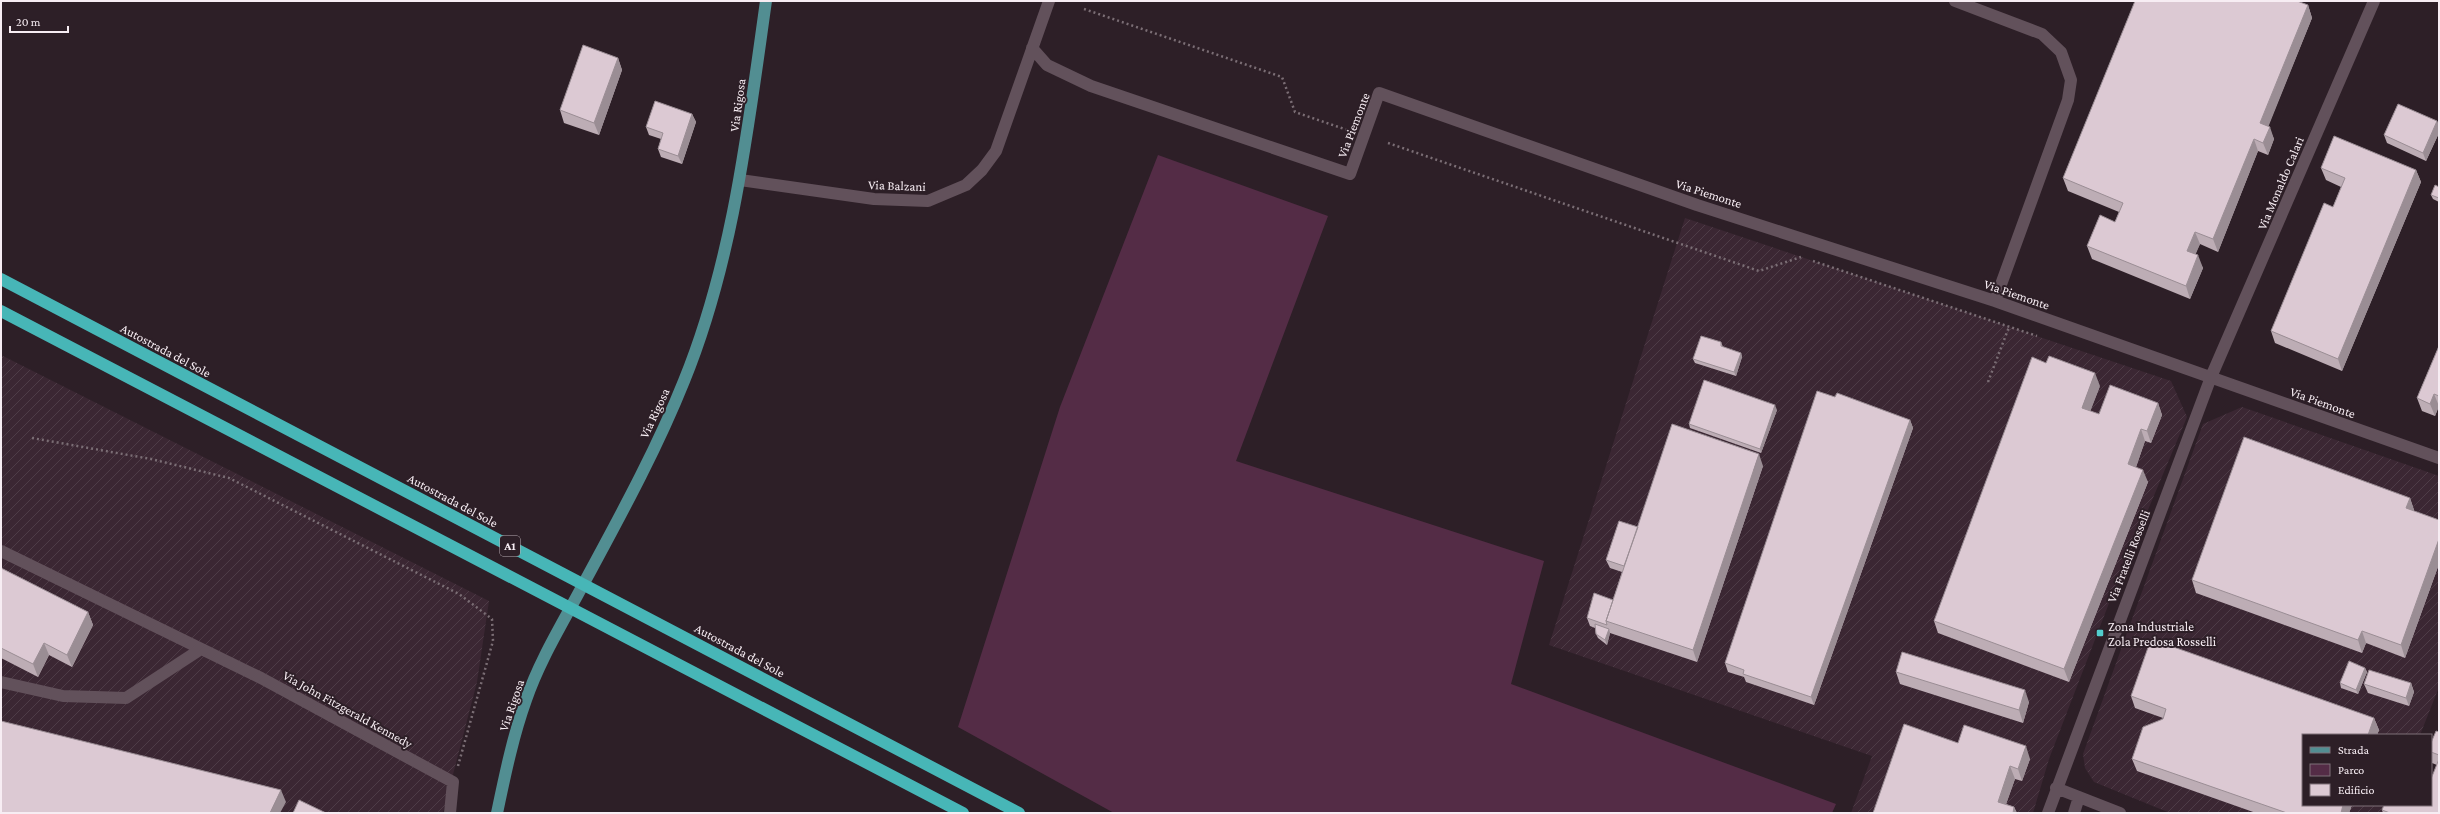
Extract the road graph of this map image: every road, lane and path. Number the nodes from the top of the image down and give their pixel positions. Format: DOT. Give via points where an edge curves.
graph roads {
  1 [pos="766,1"];
  2 [pos="1049,1"];
  3 [pos="1955,1"];
  4 [pos="2374,1"];
  5 [pos="1084,9"];
  6 [pos="1032,48"];
  7 [pos="1356,133"];
  8 [pos="1388,143"];
  9 [pos="740,180"];
  10 [pos="1,279"];
  11 [pos="1995,301"];
  12 [pos="1,311"];
  13 [pos="2009,327"];
  14 [pos="2037,336"];
  15 [pos="2211,377"];
  16 [pos="1988,382"];
  17 [pos="32,438"];
  18 [pos="2439,458"];
  19 [pos="1,551"];
  20 [pos="201,649"];
  21 [pos="1,682"];
  22 [pos="453,782"];
  23 [pos="2056,788"];
  24 [pos="2079,797"];
  25 [pos="450,813"];
  26 [pos="497,813"];
  27 [pos="963,813"];
  28 [pos="1018,813"];
  29 [pos="2048,813"];
  30 [pos="2074,813"];
  31 [pos="2120,813"];
  1 -- 9 [label="main road, Via Rigosa"];
  2 -- 6 [label="street, Via Balzani"];
  3 -- 11 [label="street" via="2042,34 2061,52 2071,80 2068,100"];
  4 -- 15 [label="street, Via Monaldo Calari"];
  5 -- 7 [label="path" via="1282,77 1295,112"];
  6 -- 9 [label="street, Via Balzani" via="996,151 982,170 966,185 945,195 928,201 900,202"];
  6 -- 11 [label="street, Via Piemonte" via="1047,65 1092,86 1350,174 1379,92 1697,205"];
  8 -- 13 [label="path" via="1759,271 1799,256"];
  9 -- 26 [label="main road, Via Rigosa" via="706,322 684,381 661,433 545,656 526,699 510,753"];
  10 -- 28 [label="highway, Autostrada del Sole / A1"];
  11 -- 15 [label="street, Via Piemonte"];
  12 -- 27 [label="highway, A1"];
  13 -- 14 [label="path"];
  13 -- 16 [label="path"];
  15 -- 18 [label="street, Via Piemonte"];
  15 -- 23 [label="street, Via Fratelli Rosselli"];
  17 -- 22 [label="path" via="151,459 229,478 458,594 492,619 494,641"];
  19 -- 20 [label="street, Via John Fitzgerald Kennedy"];
  20 -- 21 [label="street" via="126,698 63,696"];
  20 -- 22 [label="street, Via John Fitzgerald Kennedy" via="261,678"];
  22 -- 25 [label="street"];
  23 -- 24 [label="street"];
  23 -- 29 [label="street, Via Fratelli Rosselli"];
  24 -- 30 [label="street"];
  24 -- 31 [label="street"];
}
